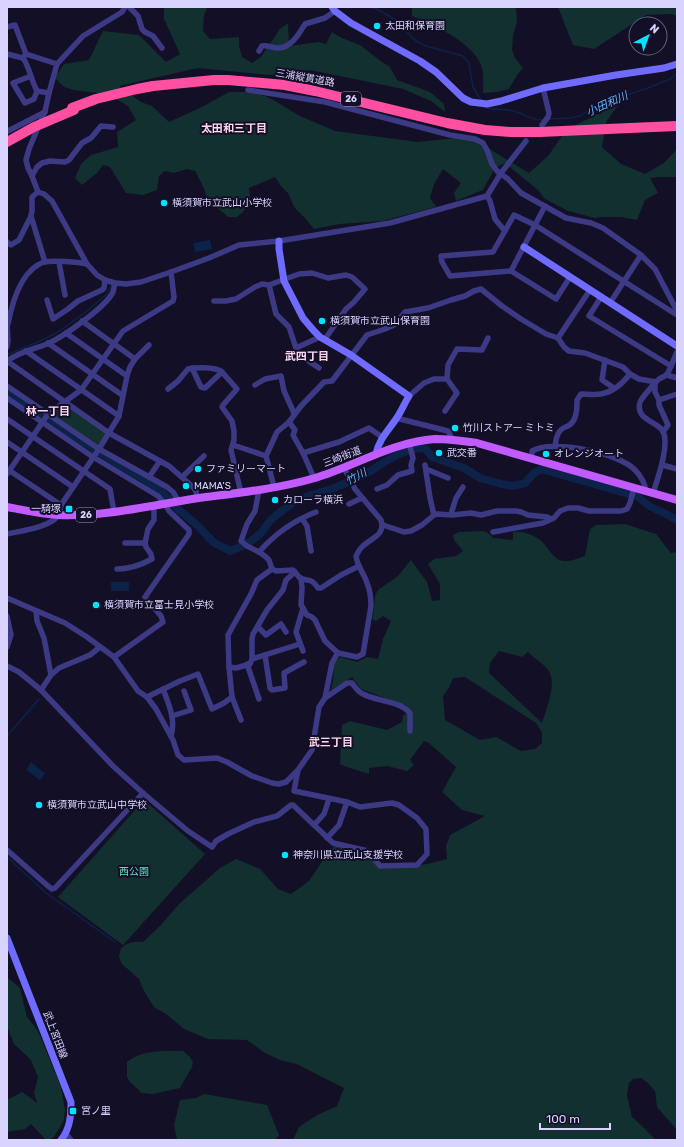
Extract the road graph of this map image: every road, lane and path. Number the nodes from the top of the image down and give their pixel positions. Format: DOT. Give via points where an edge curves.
graph roads {
  1 [pos="125,7"];
  2 [pos="129,7"];
  3 [pos="334,9"];
  4 [pos="7,27"];
  5 [pos="162,48"];
  6 [pos="259,51"];
  7 [pos="7,54"];
  8 [pos="25,56"];
  9 [pos="57,64"];
  10 [pos="677,64"];
  11 [pos="31,76"];
  12 [pos="543,88"];
  13 [pos="248,90"];
  14 [pos="37,91"];
  15 [pos="49,93"];
  16 [pos="73,109"];
  17 [pos="45,112"];
  18 [pos="542,125"];
  19 [pos="113,126"];
  20 [pos="677,128"];
  21 [pos="7,130"];
  22 [pos="7,139"];
  23 [pos="526,141"];
  24 [pos="7,142"];
  25 [pos="501,173"];
  26 [pos="32,176"];
  27 [pos="38,192"];
  28 [pos="487,196"];
  29 [pos="545,206"];
  30 [pos="31,216"];
  31 [pos="535,225"];
  32 [pos="505,231"];
  33 [pos="279,241"];
  34 [pos="7,242"];
  35 [pos="524,247"];
  36 [pos="641,255"];
  37 [pos="45,262"];
  38 [pos="59,262"];
  39 [pos="87,264"];
  40 [pos="511,271"];
  41 [pos="170,272"];
  42 [pos="570,277"];
  43 [pos="105,280"];
  44 [pos="284,280"];
  45 [pos="624,281"];
  46 [pos="115,283"];
  47 [pos="269,285"];
  48 [pos="590,290"];
  49 [pos="65,295"];
  50 [pos="601,297"];
  51 [pos="48,300"];
  52 [pos="214,301"];
  53 [pos="610,303"];
  54 [pos="677,311"];
  55 [pos="677,315"];
  56 [pos="82,321"];
  57 [pos="7,324"];
  58 [pos="66,333"];
  59 [pos="322,338"];
  60 [pos="488,338"];
  61 [pos="558,338"];
  62 [pos="48,343"];
  63 [pos="113,344"];
  64 [pos="149,345"];
  65 [pos="677,346"];
  66 [pos="7,347"];
  67 [pos="296,348"];
  68 [pos="26,351"];
  69 [pos="677,352"];
  70 [pos="351,355"];
  71 [pos="103,359"];
  72 [pos="136,359"];
  73 [pos="605,360"];
  74 [pos="7,361"];
  75 [pos="671,366"];
  76 [pos="192,368"];
  77 [pos="319,368"];
  78 [pos="222,372"];
  79 [pos="92,374"];
  80 [pos="630,374"];
  81 [pos="667,375"];
  82 [pos="127,376"];
  83 [pos="677,378"];
  84 [pos="447,379"];
  85 [pos="656,383"];
  86 [pos="255,385"];
  87 [pos="7,386"];
  88 [pos="614,388"];
  89 [pos="168,389"];
  90 [pos="81,390"];
  91 [pos="677,394"];
  92 [pos="122,395"];
  93 [pos="409,396"];
  94 [pos="7,398"];
  95 [pos="659,400"];
  96 [pos="64,401"];
  97 [pos="445,411"];
  98 [pos="48,414"];
  99 [pos="294,414"];
  100 [pos="119,416"];
  101 [pos="396,418"];
  102 [pos="7,419"];
  103 [pos="42,422"];
  104 [pos="289,422"];
  105 [pos="663,432"];
  106 [pos="109,433"];
  107 [pos="32,436"];
  108 [pos="382,437"];
  109 [pos="452,440"];
  110 [pos="7,442"];
  111 [pos="410,443"];
  112 [pos="233,445"];
  113 [pos="554,446"];
  114 [pos="99,449"];
  115 [pos="22,452"];
  116 [pos="304,453"];
  117 [pos="376,454"];
  118 [pos="204,456"];
  119 [pos="266,456"];
  120 [pos="93,457"];
  121 [pos="532,459"];
  122 [pos="160,461"];
  123 [pos="662,465"];
  124 [pos="344,468"];
  125 [pos="677,469"];
  126 [pos="8,471"];
  127 [pos="84,471"];
  128 [pos="149,477"];
  129 [pos="182,477"];
  130 [pos="314,478"];
  131 [pos="448,478"];
  132 [pos="73,487"];
  133 [pos="274,487"];
  134 [pos="463,487"];
  135 [pos="634,488"];
  136 [pos="377,489"];
  137 [pos="259,490"];
  138 [pos="240,493"];
  139 [pos="649,493"];
  140 [pos="362,498"];
  141 [pos="197,499"];
  142 [pos="677,500"];
  143 [pos="178,502"];
  144 [pos="165,504"];
  145 [pos="349,504"];
  146 [pos="61,505"];
  147 [pos="154,505"];
  148 [pos="7,507"];
  149 [pos="114,512"];
  150 [pos="316,512"];
  151 [pos="451,514"];
  152 [pos="59,515"];
  153 [pos="434,515"];
  154 [pos="302,518"];
  155 [pos="551,519"];
  156 [pos="383,525"];
  157 [pos="493,532"];
  158 [pos="7,534"];
  159 [pos="125,543"];
  160 [pos="145,543"];
  161 [pos="311,551"];
  162 [pos="259,552"];
  163 [pos="358,566"];
  164 [pos="117,569"];
  165 [pos="272,569"];
  166 [pos="295,572"];
  167 [pos="301,578"];
  168 [pos="7,598"];
  169 [pos="303,608"];
  170 [pos="36,611"];
  171 [pos="7,616"];
  172 [pos="258,627"];
  173 [pos="286,632"];
  174 [pos="300,644"];
  175 [pos="7,647"];
  176 [pos="100,647"];
  177 [pos="303,651"];
  178 [pos="338,653"];
  179 [pos="265,655"];
  180 [pos="114,657"];
  181 [pos="252,659"];
  182 [pos="304,662"];
  183 [pos="247,664"];
  184 [pos="7,666"];
  185 [pos="229,667"];
  186 [pos="51,675"];
  187 [pos="163,689"];
  188 [pos="41,690"];
  189 [pos="184,691"];
  190 [pos="232,697"];
  191 [pos="147,698"];
  192 [pos="325,698"];
  193 [pos="259,699"];
  194 [pos="172,716"];
  195 [pos="241,720"];
  196 [pos="410,730"];
  197 [pos="171,736"];
  198 [pos="298,770"];
  199 [pos="143,793"];
  200 [pos="329,799"];
  201 [pos="347,802"];
  202 [pos="314,825"];
  203 [pos="327,838"];
  204 [pos="7,850"];
  205 [pos="7,938"];
  206 [pos="63,1137"];
  207 [pos="71,1140"];
  1 -- 9 [label="street" via="122,12 83,36"];
  2 -- 5 [label="street" via="138,16 142,29 153,36"];
  3 -- 6 [label="street" via="325,18 305,24 290,44 279,48 266,45"];
  3 -- 12 [label="street" via="351,23 420,61 471,102 487,104"];
  4 -- 8 [label="street" via="15,25"];
  7 -- 8 [label="street"];
  8 -- 9 [label="street"];
  8 -- 11 [label="street"];
  9 -- 15 [label="street"];
  10 -- 12 [label="street"];
  11 -- 14 [label="street"];
  11 -- 14 [label="street" via="13,83 25,103 34,99"];
  12 -- 18 [label="street" via="549,114"];
  13 -- 25 [label="street" via="325,102 450,135 475,139 483,143 492,164"];
  14 -- 15 [label="street"];
  15 -- 17 [label="street"];
  16 -- 20 [label="highway, 三浦縦貫道路 / 26" via="96,99 153,86 228,80 315,90 441,122 485,130 535,132"];
  16 -- 22 [label="highway, 三浦縦貫道路 / 26, bridge" via="42,120"];
  16 -- 24 [label="highway, 三浦縦貫道路 / 26, bridge"];
  17 -- 21 [label="street"];
  17 -- 26 [label="street" via="26,160"];
  19 -- 26 [label="street" via="101,126 91,138 82,143 69,160 42,163"];
  23 -- 25 [label="street"];
  25 -- 28 [label="street"];
  25 -- 29 [label="street" via="522,193"];
  26 -- 27 [label="street"];
  27 -- 30 [label="street" via="32,197"];
  27 -- 39 [label="street" via="52,201"];
  28 -- 32 [label="street" via="495,219"];
  28 -- 33 [label="street" via="390,224"];
  29 -- 31 [label="street"];
  29 -- 36 [label="street" via="566,218 603,228"];
  30 -- 34 [label="street" via="19,240 11,246"];
  30 -- 37 [label="street"];
  31 -- 32 [label="street" via="514,215"];
  31 -- 35 [label="street"];
  31 -- 45 [label="street"];
  32 -- 40 [label="street" via="493,252 441,256 450,276"];
  33 -- 41 [label="street" via="239,245"];
  33 -- 44 [label="street"];
  35 -- 40 [label="street"];
  35 -- 42 [label="street"];
  36 -- 45 [label="street"];
  36 -- 54 [label="street" via="655,269"];
  37 -- 38 [label="street"];
  37 -- 57 [label="street" via="32,269 18,289"];
  38 -- 39 [label="street"];
  38 -- 49 [label="street"];
  39 -- 43 [label="street"];
  40 -- 42 [label="street" via="556,299"];
  41 -- 46 [label="street" via="134,283"];
  41 -- 63 [label="street" via="173,301 123,331"];
  42 -- 48 [label="street"];
  43 -- 46 [label="street"];
  43 -- 51 [label="street" via="102,290 78,301 52,319"];
  44 -- 47 [label="street"];
  44 -- 59 [label="street" via="303,318"];
  44 -- 59 [label="street" via="299,274 312,273 328,278 346,275 365,289"];
  45 -- 53 [label="street"];
  45 -- 55 [label="street"];
  46 -- 56 [label="street" via="110,297 98,310"];
  47 -- 52 [label="street" via="262,284 236,299"];
  47 -- 67 [label="street" via="276,314 288,327"];
  48 -- 50 [label="street"];
  48 -- 61 [label="street"];
  50 -- 53 [label="street"];
  50 -- 75 [label="street" via="588,316"];
  53 -- 65 [label="street"];
  56 -- 58 [label="street"];
  56 -- 63 [label="street"];
  57 -- 66 [label="street"];
  58 -- 62 [label="street"];
  58 -- 71 [label="street"];
  59 -- 67 [label="street"];
  59 -- 70 [label="street"];
  60 -- 84 [label="street" via="482,350 457,349 448,365"];
  61 -- 70 [label="street" via="546,334 515,315 481,290 428,308 405,312 394,325 367,335"];
  61 -- 73 [label="street" via="569,351"];
  62 -- 68 [label="street"];
  62 -- 79 [label="street"];
  63 -- 71 [label="street"];
  63 -- 72 [label="street"];
  64 -- 72 [label="street"];
  67 -- 77 [label="street" via="298,354"];
  68 -- 74 [label="street"];
  68 -- 90 [label="street"];
  69 -- 75 [label="street"];
  70 -- 93 [label="street"];
  70 -- 99 [label="street" via="332,381 324,382"];
  71 -- 79 [label="street"];
  71 -- 82 [label="street"];
  72 -- 82 [label="street"];
  73 -- 80 [label="street" via="622,367"];
  73 -- 88 [label="street" via="602,380"];
  74 -- 96 [label="street"];
  75 -- 81 [label="street"];
  76 -- 78 [label="street" via="217,369"];
  76 -- 78 [label="street" via="201,388 205,388"];
  76 -- 89 [label="street"];
  78 -- 112 [label="street" via="237,389 222,405 232,422"];
  79 -- 90 [label="street"];
  79 -- 92 [label="street"];
  80 -- 85 [label="street"];
  80 -- 88 [label="street"];
  81 -- 83 [label="street"];
  81 -- 85 [label="street"];
  82 -- 92 [label="street"];
  84 -- 93 [label="street" via="434,379 424,383"];
  84 -- 97 [label="street" via="457,393"];
  85 -- 95 [label="street" via="655,392"];
  85 -- 105 [label="street" via="642,397 641,414"];
  86 -- 99 [label="street" via="266,379 281,376 284,391"];
  87 -- 98 [label="street"];
  88 -- 113 [label="street" via="601,394 581,394 577,400 573,421 560,430"];
  90 -- 96 [label="street"];
  90 -- 100 [label="street"];
  91 -- 95 [label="street"];
  92 -- 100 [label="street"];
  93 -- 101 [label="street"];
  94 -- 103 [label="street"];
  95 -- 105 [label="street" via="668,426"];
  96 -- 98 [label="street"];
  96 -- 106 [label="street"];
  98 -- 103 [label="street"];
  98 -- 114 [label="street"];
  99 -- 104 [label="street"];
  100 -- 106 [label="street"];
  101 -- 108 [label="street"];
  101 -- 109 [label="street" via="448,431"];
  102 -- 107 [label="street"];
  103 -- 107 [label="street"];
  103 -- 120 [label="street"];
  104 -- 116 [label="street" via="295,430 293,435"];
  104 -- 119 [label="street" via="277,432"];
  105 -- 123 [label="street" via="665,442"];
  106 -- 114 [label="street"];
  106 -- 122 [label="street"];
  107 -- 115 [label="street"];
  107 -- 127 [label="street"];
  108 -- 116 [label="street" via="370,428 339,442"];
  108 -- 117 [label="street"];
  109 -- 111 [label="main road, 三崎街道 / 26" via="436,439"];
  109 -- 121 [label="main road, 三崎街道 / 26" via="477,443"];
  110 -- 115 [label="street"];
  111 -- 117 [label="main road, 三崎街道 / 26"];
  111 -- 136 [label="street" via="412,471 398,475 387,485"];
  112 -- 119 [label="street"];
  112 -- 138 [label="street" via="231,450"];
  113 -- 121 [label="street" via="537,448 532,451"];
  113 -- 139 [label="street" via="578,448 624,462 635,470"];
  114 -- 120 [label="street"];
  114 -- 128 [label="street"];
  115 -- 126 [label="street"];
  115 -- 132 [label="street"];
  116 -- 130 [label="street"];
  117 -- 124 [label="main road, 三崎街道 / 26"];
  118 -- 129 [label="street"];
  119 -- 133 [label="street"];
  120 -- 127 [label="street"];
  120 -- 144 [label="street" via="150,491"];
  121 -- 135 [label="main road, 三崎街道 / 26"];
  122 -- 128 [label="street"];
  122 -- 129 [label="street"];
  123 -- 125 [label="street"];
  123 -- 139 [label="street"];
  124 -- 130 [label="main road, 三崎街道 / 26"];
  124 -- 140 [label="street"];
  126 -- 146 [label="street"];
  127 -- 132 [label="street"];
  127 -- 149 [label="street" via="110,489"];
  128 -- 143 [label="street" via="173,492"];
  129 -- 141 [label="street" via="196,491"];
  130 -- 133 [label="main road, 三崎街道 / 26"];
  131 -- 153 [label="street" via="425,467"];
  132 -- 146 [label="street"];
  133 -- 137 [label="main road, 三崎街道 / 26"];
  134 -- 151 [label="street"];
  135 -- 139 [label="main road, 三崎街道 / 26"];
  135 -- 155 [label="street" via="630,503 621,511 568,508"];
  137 -- 138 [label="main road, 三崎街道 / 26"];
  137 -- 162 [label="street" via="255,511 241,541"];
  138 -- 141 [label="main road, 三崎街道 / 26"];
  139 -- 142 [label="main road, 三崎街道 / 26"];
  140 -- 145 [label="street"];
  140 -- 156 [label="street"];
  141 -- 143 [label="main road, 三崎街道 / 26"];
  143 -- 144 [label="main road, 三崎街道 / 26"];
  144 -- 147 [label="main road, 三崎街道 / 26"];
  144 -- 180 [label="street" via="190,530 145,597 161,616 162,622"];
  146 -- 152 [label="street"];
  147 -- 149 [label="main road, 三崎街道 / 26"];
  147 -- 160 [label="street" via="154,520"];
  148 -- 152 [label="main road, 三崎街道 / 26"];
  149 -- 152 [label="main road, 三崎街道 / 26"];
  150 -- 154 [label="street"];
  151 -- 153 [label="street"];
  151 -- 155 [label="street" via="481,515 497,511 516,511"];
  152 -- 158 [label="street" via="44,525"];
  153 -- 156 [label="street" via="411,531 404,532"];
  154 -- 161 [label="street" via="307,526"];
  154 -- 162 [label="street" via="268,542"];
  155 -- 157 [label="street" via="543,523"];
  156 -- 163 [label="street" via="378,535 362,547 356,556"];
  159 -- 160 [label="street"];
  160 -- 164 [label="street" via="152,559 142,565"];
  162 -- 165 [label="street" via="268,560"];
  163 -- 167 [label="street" via="321,588 310,580"];
  163 -- 178 [label="street" via="368,583 371,598 362,654 357,657"];
  165 -- 166 [label="street"];
  165 -- 185 [label="street" via="257,580 231,628 228,635"];
  166 -- 167 [label="street"];
  166 -- 172 [label="street" via="286,580 283,590 267,610"];
  167 -- 169 [label="street"];
  168 -- 170 [label="street"];
  169 -- 174 [label="street" via="296,630"];
  169 -- 178 [label="street" via="307,615 315,620 325,641"];
  170 -- 176 [label="street" via="65,623"];
  170 -- 186 [label="street"];
  171 -- 175 [label="street" via="11,635"];
  172 -- 173 [label="street" via="266,635 281,624"];
  172 -- 181 [label="street" via="252,639"];
  174 -- 177 [label="street"];
  174 -- 179 [label="street"];
  176 -- 180 [label="street"];
  176 -- 186 [label="street"];
  178 -- 192 [label="street" via="332,663"];
  179 -- 181 [label="street"];
  179 -- 182 [label="street" via="272,690 285,688 284,673"];
  180 -- 191 [label="street" via="138,691"];
  181 -- 183 [label="street" via="250,664"];
  183 -- 185 [label="street" via="236,668"];
  183 -- 193 [label="street"];
  184 -- 188 [label="street" via="19,672"];
  185 -- 190 [label="street"];
  186 -- 188 [label="street"];
  187 -- 190 [label="street" via="198,674 212,709"];
  187 -- 191 [label="street"];
  187 -- 194 [label="street"];
  188 -- 199 [label="street" via="113,766"];
  189 -- 194 [label="street" via="191,710"];
  190 -- 195 [label="street"];
  191 -- 197 [label="street"];
  192 -- 196 [label="street" via="347,683 352,683 363,694 404,707 410,713"];
  192 -- 198 [label="street" via="319,707 312,750"];
  194 -- 197 [label="street"];
  197 -- 198 [label="street" via="178,755 184,760 217,758 252,776 279,784 286,782"];
  198 -- 200 [label="street" via="294,791"];
  199 -- 202 [label="street" via="188,831 212,847 216,841 254,822 277,816 291,805"];
  199 -- 204 [label="street" via="55,888 48,886"];
  200 -- 201 [label="street"];
  200 -- 202 [label="street" via="324,814"];
  201 -- 203 [label="street" via="339,825"];
  201 -- 203 [label="street" via="360,807 392,803 399,805 417,818 426,829 427,854 417,865 380,866 368,851 333,843"];
  202 -- 203 [label="street"];
  205 -- 206 [label="street, 武上宮田線" via="71,1102 69,1124"];
  206 -- 207 [label="street"];
}
